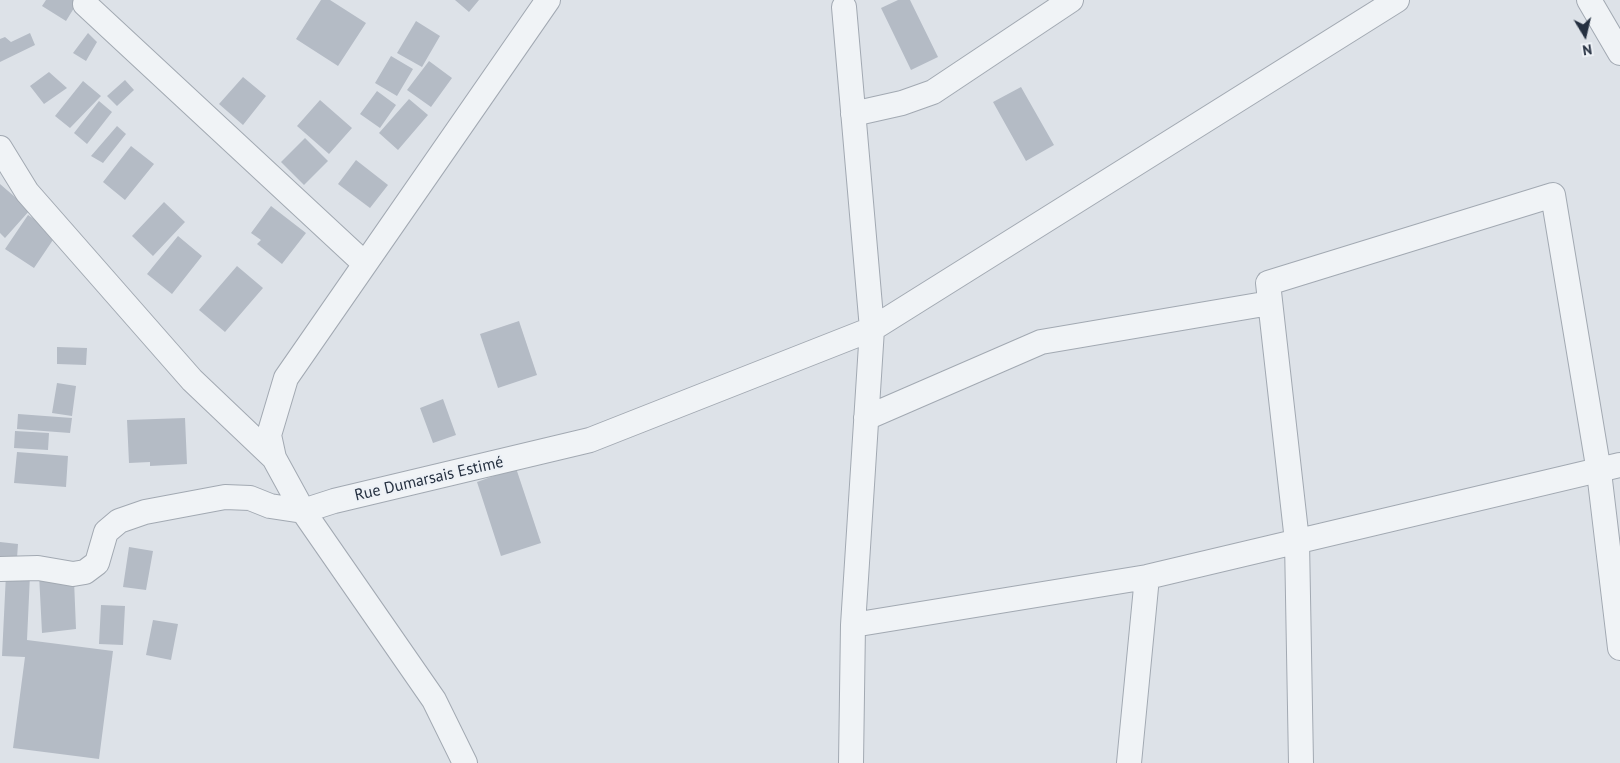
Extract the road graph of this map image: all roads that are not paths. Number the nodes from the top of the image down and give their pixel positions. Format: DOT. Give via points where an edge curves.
graph roads {
  1 [pos="548,0"];
  2 [pos="1071,0"];
  3 [pos="1397,0"];
  4 [pos="1589,0"];
  5 [pos="848,2"];
  6 [pos="85,4"];
  7 [pos="1620,53"];
  8 [pos="854,114"];
  9 [pos="0,148"];
  10 [pos="364,264"];
  11 [pos="1270,303"];
  12 [pos="872,329"];
  13 [pos="866,418"];
  14 [pos="274,458"];
  15 [pos="1610,468"];
  16 [pos="303,511"];
  17 [pos="1297,541"];
  18 [pos="0,569"];
  19 [pos="1147,578"];
  20 [pos="853,625"];
  21 [pos="1620,648"];
  22 [pos="465,763"];
  23 [pos="851,763"];
  24 [pos="1129,763"];
  25 [pos="1301,763"];
  1 -- 10 [label="street"];
  2 -- 8 [label="street" via="932,92"];
  3 -- 12 [label="street, Rue Dumarsais Estimé"];
  4 -- 7 [label="street"];
  5 -- 8 [label="street"];
  6 -- 10 [label="street"];
  8 -- 12 [label="street"];
  9 -- 14 [label="street" via="28,192 192,380"];
  10 -- 14 [label="street" via="286,378 268,435"];
  11 -- 13 [label="street" via="1041,342"];
  11 -- 15 [label="street" via="1268,283 1553,195"];
  11 -- 17 [label="street"];
  12 -- 13 [label="street"];
  12 -- 16 [label="street, Rue Dumarsais Estimé" via="590,440"];
  13 -- 20 [label="street"];
  14 -- 16 [label="street"];
  15 -- 17 [label="street"];
  15 -- 21 [label="street"];
  16 -- 18 [label="street, Rue Dumarsais Estimé" via="270,506 250,498 225,497 154,510 119,521 106,532 97,563 85,572"];
  16 -- 22 [label="street" via="434,700"];
  17 -- 19 [label="street"];
  17 -- 25 [label="street"];
  19 -- 20 [label="street"];
  19 -- 24 [label="street"];
  20 -- 23 [label="street"];
}
